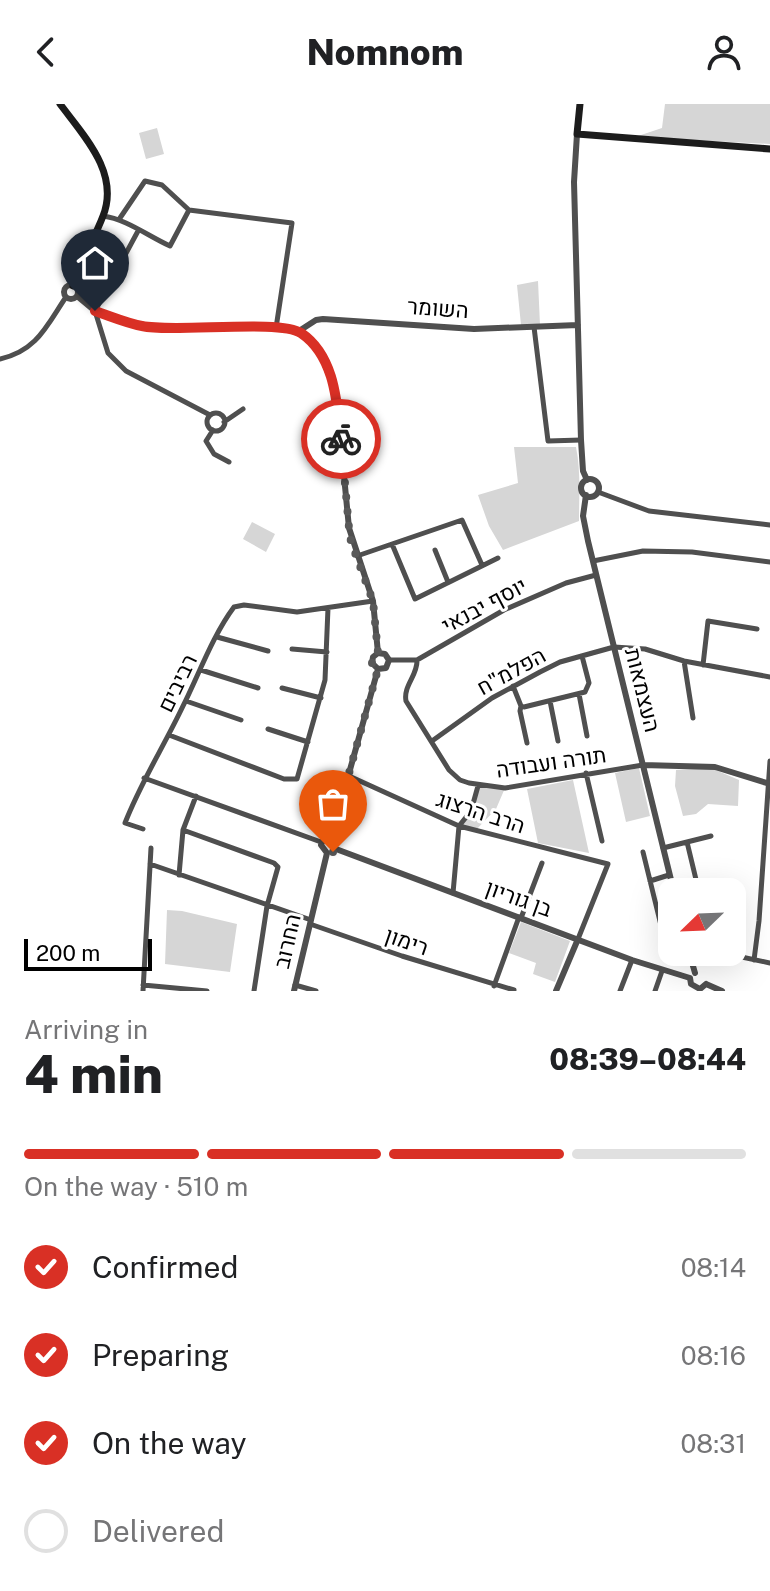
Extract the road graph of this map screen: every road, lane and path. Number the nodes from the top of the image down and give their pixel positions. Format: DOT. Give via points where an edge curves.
graph roads {
  1 [pos="60,104"];
  2 [pos="580,104"];
  3 [pos="577,134"];
  4 [pos="770,149"];
  5 [pos="189,210"];
  6 [pos="103,216"];
  7 [pos="120,218"];
  8 [pos="138,231"];
  9 [pos="73,286"];
  10 [pos="77,296"];
  11 [pos="66,297"];
  12 [pos="95,311"];
  13 [pos="578,325"];
  14 [pos="534,327"];
  15 [pos="276,328"];
  16 [pos="299,331"];
  17 [pos="0,359"];
  18 [pos="243,409"];
  19 [pos="210,415"];
  20 [pos="224,422"];
  21 [pos="213,430"];
  22 [pos="581,440"];
  23 [pos="229,462"];
  24 [pos="587,480"];
  25 [pos="598,492"];
  26 [pos="586,495"];
  27 [pos="770,525"];
  28 [pos="392,544"];
  29 [pos="435,550"];
  30 [pos="357,556"];
  31 [pos="498,558"];
  32 [pos="593,561"];
  33 [pos="770,562"];
  34 [pos="482,565"];
  35 [pos="596,575"];
  36 [pos="448,582"];
  37 [pos="373,601"];
  38 [pos="328,608"];
  39 [pos="757,629"];
  40 [pos="217,637"];
  41 [pos="614,647"];
  42 [pos="292,649"];
  43 [pos="268,651"];
  44 [pos="327,652"];
  45 [pos="378,653"];
  46 [pos="582,656"];
  47 [pos="389,660"];
  48 [pos="417,660"];
  49 [pos="684,661"];
  50 [pos="703,665"];
  51 [pos="378,669"];
  52 [pos="201,670"];
  53 [pos="770,677"];
  54 [pos="513,686"];
  55 [pos="258,688"];
  56 [pos="282,688"];
  57 [pos="579,694"];
  58 [pos="321,698"];
  59 [pos="186,701"];
  60 [pos="550,701"];
  61 [pos="521,706"];
  62 [pos="693,718"];
  63 [pos="241,720"];
  64 [pos="268,729"];
  65 [pos="169,735"];
  66 [pos="587,736"];
  67 [pos="432,741"];
  68 [pos="558,741"];
  69 [pos="308,742"];
  70 [pos="527,743"];
  71 [pos="770,761"];
  72 [pos="643,765"];
  73 [pos="586,773"];
  74 [pos="349,776"];
  75 [pos="144,778"];
  76 [pos="769,784"];
  77 [pos="478,786"];
  78 [pos="196,796"];
  79 [pos="459,826"];
  80 [pos="143,829"];
  81 [pos="183,830"];
  82 [pos="767,835"];
  83 [pos="711,836"];
  84 [pos="331,838"];
  85 [pos="602,841"];
  86 [pos="321,842"];
  87 [pos="687,842"];
  88 [pos="151,848"];
  89 [pos="663,848"];
  90 [pos="336,849"];
  91 [pos="643,852"];
  92 [pos="327,853"];
  93 [pos="542,863"];
  94 [pos="150,864"];
  95 [pos="179,875"];
  96 [pos="669,875"];
  97 [pos="670,878"];
  98 [pos="696,878"];
  99 [pos="650,881"];
  100 [pos="453,893"];
  101 [pos="657,905"];
  102 [pos="267,906"];
  103 [pos="658,909"];
  104 [pos="520,917"];
  105 [pos="310,922"];
  106 [pos="578,939"];
  107 [pos="746,958"];
  108 [pos="632,960"];
  109 [pos="754,960"];
  110 [pos="770,963"];
  111 [pos="695,966"];
  112 [pos="662,971"];
  113 [pos="700,977"];
  114 [pos="494,986"];
  115 [pos="143,988"];
  116 [pos="295,988"];
  117 [pos="514,990"];
  118 [pos="695,990"];
  119 [pos="207,991"];
  120 [pos="254,991"];
  121 [pos="316,991"];
  122 [pos="556,991"];
  123 [pos="620,991"];
  124 [pos="655,991"];
  125 [pos="722,991"];
  1 -- 6 [label="main road" via="107,178"];
  2 -- 3 [label="main road"];
  3 -- 4 [label="main road"];
  3 -- 13 [label="street"];
  5 -- 7 [label="street" via="162,185 145,181"];
  5 -- 8 [label="street" via="170,246"];
  5 -- 15 [label="street" via="292,223"];
  6 -- 7 [label="street"];
  6 -- 9 [label="main road"];
  7 -- 8 [label="street"];
  8 -- 12 [label="street"];
  9 -- 10 [label="street"];
  9 -- 11 [label="street" via="66,288"];
  10 -- 11 [label="street"];
  10 -- 12 [label="street"];
  11 -- 17 [label="street" via="34,344"];
  12 -- 15 [label="street" via="143,327"];
  12 -- 19 [label="street" via="108,353 126,371"];
  13 -- 14 [label="street, השומר"];
  13 -- 22 [label="street"];
  14 -- 16 [label="street, השומר" via="474,329 323,319"];
  14 -- 22 [label="street" via="548,441"];
  15 -- 16 [label="street"];
  16 -- 30 [label="street" via="319,350 336,392 349,528"];
  18 -- 20 [label="street"];
  19 -- 20 [label="street" via="218,414"];
  19 -- 21 [label="street" via="207,425"];
  20 -- 21 [label="street"];
  21 -- 23 [label="street" via="206,441 214,454"];
  22 -- 24 [label="street"];
  24 -- 25 [label="street" via="597,482"];
  24 -- 26 [label="street" via="582,486"];
  25 -- 26 [label="street"];
  25 -- 27 [label="street" via="649,511"];
  26 -- 32 [label="street, העצמאות" via="584,522"];
  28 -- 30 [label="street"];
  28 -- 34 [label="street" via="462,520"];
  28 -- 36 [label="street" via="415,599"];
  29 -- 36 [label="street"];
  30 -- 37 [label="street"];
  31 -- 34 [label="street"];
  32 -- 33 [label="street" via="643,551"];
  32 -- 35 [label="street, העצמאות"];
  34 -- 36 [label="street"];
  35 -- 41 [label="street, העצמאות"];
  35 -- 48 [label="street, יוסף יבנאי" via="515,605"];
  37 -- 38 [label="street"];
  37 -- 45 [label="street"];
  38 -- 40 [label="street, רביבים" via="288,612 239,605"];
  38 -- 44 [label="street"];
  39 -- 50 [label="street" via="708,621"];
  40 -- 43 [label="street"];
  40 -- 52 [label="street, רביבים"];
  41 -- 46 [label="street, הפלמ\"ח"];
  41 -- 49 [label="street" via="645,649"];
  41 -- 72 [label="street, העצמאות"];
  42 -- 44 [label="street"];
  44 -- 58 [label="street"];
  45 -- 47 [label="street"];
  45 -- 51 [label="street" via="372,663"];
  46 -- 54 [label="street, הפלמ\"ח"];
  46 -- 57 [label="street" via="589,687"];
  47 -- 48 [label="street, יוסף יבנאי"];
  47 -- 51 [label="street" via="386,668"];
  48 -- 67 [label="street, תורה ועבודה" via="405,697"];
  49 -- 50 [label="street"];
  49 -- 62 [label="street"];
  50 -- 53 [label="street"];
  51 -- 74 [label="street"];
  52 -- 55 [label="street"];
  52 -- 59 [label="street, רביבים"];
  54 -- 61 [label="street"];
  54 -- 67 [label="street, הפלמ\"ח"];
  56 -- 58 [label="street"];
  57 -- 60 [label="street"];
  57 -- 66 [label="street"];
  58 -- 69 [label="street"];
  59 -- 63 [label="street"];
  59 -- 65 [label="street, רביבים"];
  60 -- 61 [label="street"];
  60 -- 68 [label="street"];
  61 -- 70 [label="street"];
  64 -- 69 [label="street"];
  65 -- 69 [label="street" via="293,781"];
  65 -- 75 [label="street, רביבים"];
  67 -- 77 [label="street, תורה ועבודה" via="454,776"];
  71 -- 76 [label="street"];
  72 -- 73 [label="street, תורה ועבודה"];
  72 -- 76 [label="street" via="715,767"];
  72 -- 89 [label="street, העצמאות"];
  73 -- 77 [label="street, תורה ועבודה" via="505,788"];
  73 -- 85 [label="street"];
  74 -- 79 [label="street, הרב הרצוג"];
  74 -- 84 [label="street"];
  75 -- 78 [label="street"];
  75 -- 80 [label="street, רביבים" via="125,823"];
  76 -- 82 [label="street"];
  77 -- 79 [label="street" via="471,811"];
  78 -- 81 [label="street"];
  78 -- 86 [label="street"];
  79 -- 100 [label="street"];
  79 -- 106 [label="street, הרב הרצוג" via="608,864"];
  81 -- 95 [label="street"];
  81 -- 102 [label="street" via="274,863 278,867"];
  82 -- 109 [label="street"];
  83 -- 87 [label="street"];
  84 -- 86 [label="street"];
  84 -- 90 [label="street"];
  86 -- 92 [label="street"];
  87 -- 89 [label="street"];
  87 -- 98 [label="street"];
  88 -- 94 [label="street"];
  89 -- 96 [label="street, העצמאות"];
  90 -- 92 [label="street"];
  90 -- 100 [label="street, בן גוריון"];
  91 -- 99 [label="street"];
  92 -- 105 [label="street, החרוב"];
  93 -- 104 [label="street"];
  94 -- 95 [label="street, רימון"];
  94 -- 115 [label="street"];
  95 -- 102 [label="street, רימון"];
  96 -- 97 [label="street, העצמאות"];
  96 -- 99 [label="street"];
  99 -- 101 [label="street"];
  100 -- 104 [label="street, בן גוריון"];
  101 -- 103 [label="street"];
  102 -- 105 [label="street, רימון"];
  102 -- 120 [label="street"];
  104 -- 106 [label="street, בן גוריון"];
  104 -- 114 [label="street"];
  105 -- 114 [label="street, רימון"];
  105 -- 116 [label="street, החרוב"];
  106 -- 108 [label="street, בן גוריון"];
  106 -- 122 [label="street"];
  107 -- 109 [label="street"];
  108 -- 112 [label="street, בן גוריון"];
  108 -- 123 [label="street"];
  109 -- 110 [label="street"];
  111 -- 113 [label="street"];
  112 -- 113 [label="street, בן גוריון"];
  112 -- 124 [label="street"];
  113 -- 118 [label="street" via="700,989"];
  113 -- 118 [label="street" via="691,984"];
  113 -- 125 [label="street, בן גוריון"];
  114 -- 117 [label="street, רימון"];
  115 -- 119 [label="street"];
  116 -- 121 [label="street"];
}
